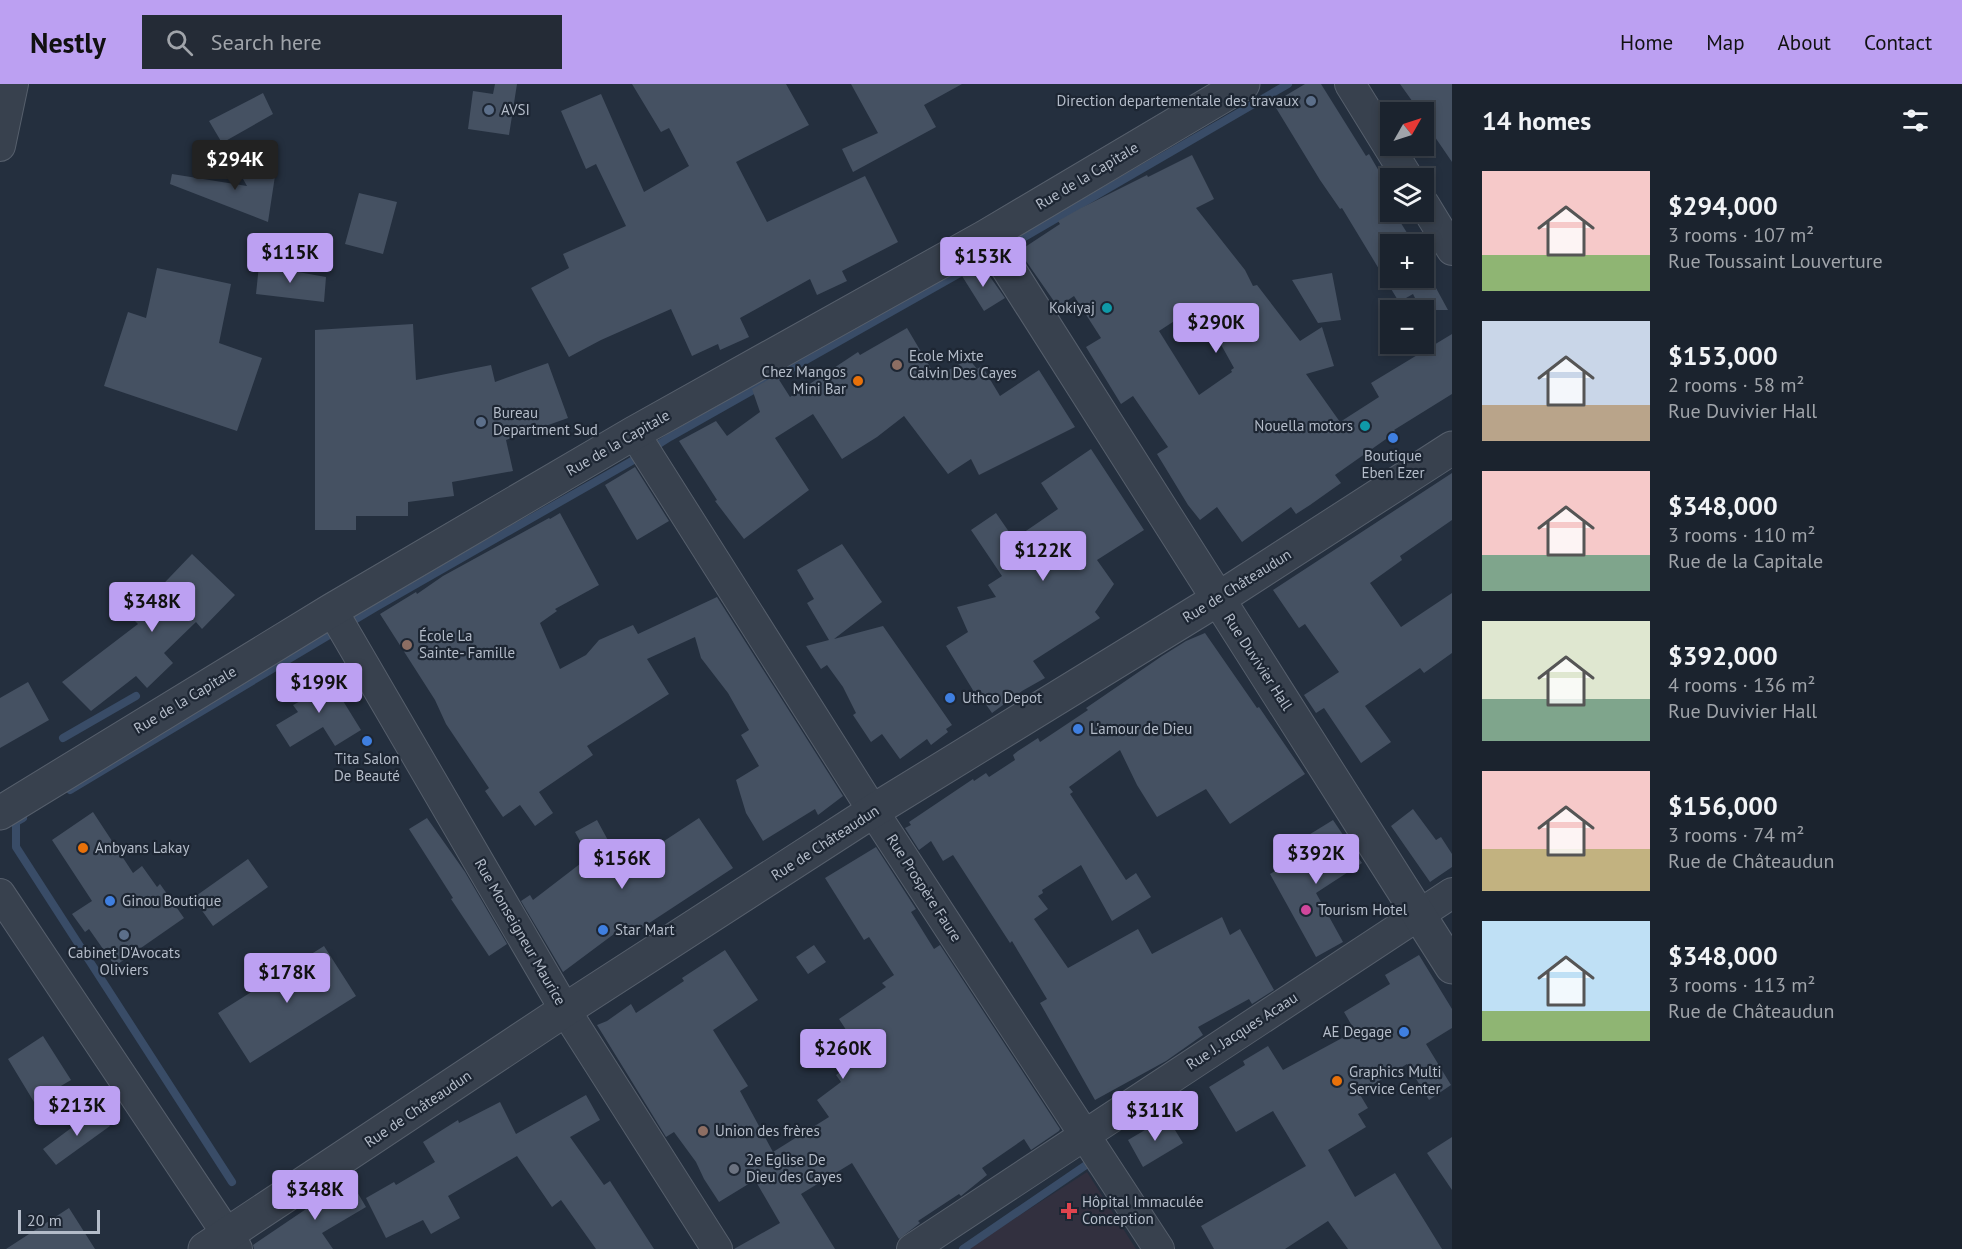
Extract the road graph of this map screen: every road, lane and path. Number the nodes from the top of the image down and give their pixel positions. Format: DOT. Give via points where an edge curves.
graph roads {
  1 [pos="13,84"];
  2 [pos="1243,84"];
  3 [pos="1350,84"];
  4 [pos="0,146"];
  5 [pos="1402,168"];
  6 [pos="1434,220"];
  7 [pos="985,237"];
  8 [pos="1452,250"];
  9 [pos="634,433"];
  10 [pos="1452,448"];
  11 [pos="1218,599"];
  12 [pos="332,610"];
  13 [pos="873,812"];
  14 [pos="0,813"];
  15 [pos="1452,893"];
  16 [pos="0,894"];
  17 [pos="1419,914"];
  18 [pos="1452,967"];
  19 [pos="565,1010"];
  20 [pos="1086,1134"];
  21 [pos="223,1244"];
  22 [pos="717,1249"];
  23 [pos="912,1249"];
  24 [pos="1159,1249"];
  1 -- 4 [label="street"];
  2 -- 7 [label="street, Rue de la Capitale"];
  3 -- 5 [label="street"];
  6 -- 8 [label="street"];
  7 -- 9 [label="street, Rue de la Capitale"];
  7 -- 11 [label="street, Rue Duvivier Hall"];
  9 -- 12 [label="street, Rue de la Capitale"];
  9 -- 13 [label="street, Rue Prospère Faure"];
  10 -- 11 [label="street, Rue de Châteaudun"];
  11 -- 13 [label="street, Rue de Châteaudun"];
  11 -- 17 [label="street, Rue Duvivier Hall"];
  12 -- 14 [label="street, Rue de la Capitale"];
  12 -- 19 [label="street, Rue Monseigneur Maurice"];
  13 -- 19 [label="street, Rue de Châteaudun"];
  13 -- 20 [label="street, Rue Prospère Faure"];
  15 -- 17 [label="street, Rue J. Jacques Acaau"];
  16 -- 21 [label="street"];
  17 -- 18 [label="street, Rue Duvivier Hall"];
  17 -- 20 [label="street, Rue J. Jacques Acaau"];
  19 -- 21 [label="street, Rue de Châteaudun"];
  19 -- 22 [label="street, Rue Monseigneur Maurice"];
  20 -- 23 [label="street, Rue J. Jacques Acaau"];
  20 -- 24 [label="street, Rue Prospère Faure"];
}
